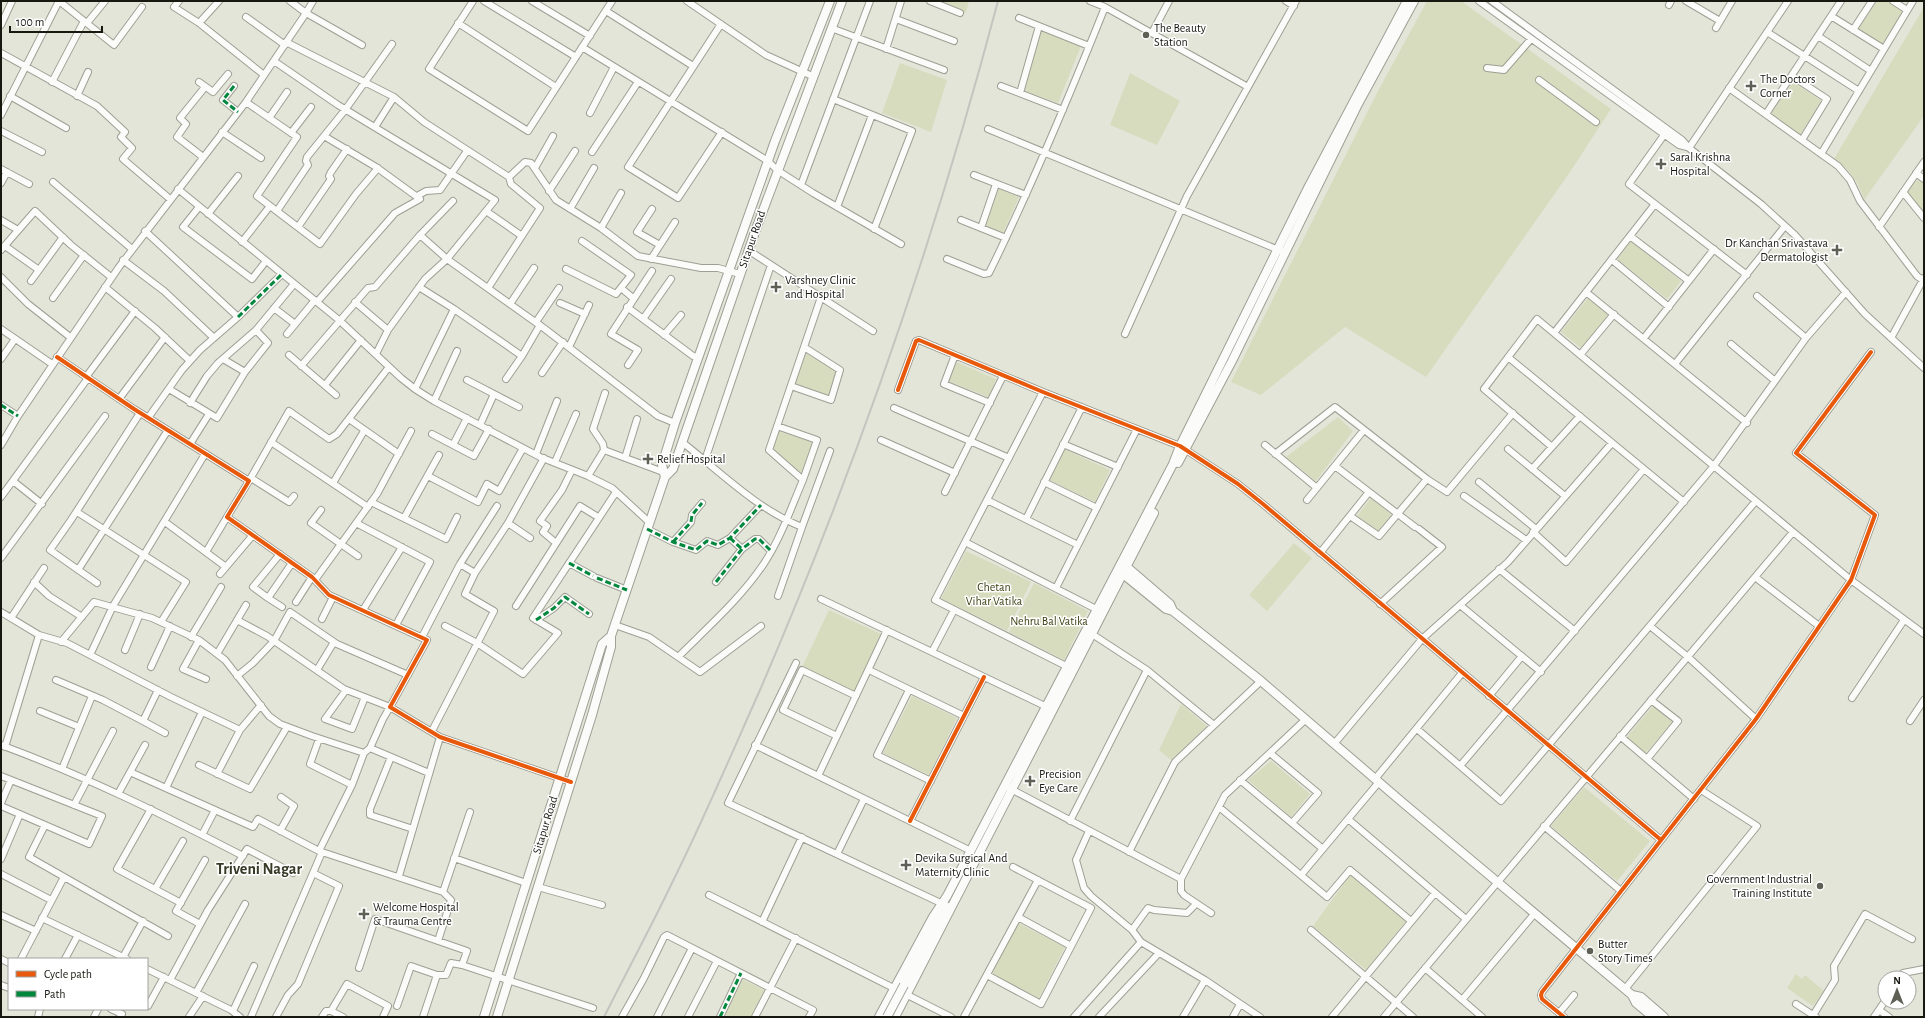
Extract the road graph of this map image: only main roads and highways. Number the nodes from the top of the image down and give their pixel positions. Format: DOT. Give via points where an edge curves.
graph roads {
  1 [pos="830,1"];
  2 [pos="842,1"];
  3 [pos="1407,1"];
  4 [pos="1414,1"];
  5 [pos="1281,250"];
  6 [pos="664,474"];
  7 [pos="1123,568"];
  8 [pos="611,636"];
  9 [pos="1070,669"];
  10 [pos="1008,788"];
  11 [pos="948,903"];
  12 [pos="1632,995"];
  13 [pos="484,1017"];
  14 [pos="497,1017"];
  15 [pos="880,1017"];
  16 [pos="887,1017"];
  17 [pos="895,1017"];
  18 [pos="1652,1017"];
  19 [pos="1664,1017"];
  1 -- 6 [label="main road, Sitapur Road" via="728,271 675,423 662,465"];
  2 -- 6 [label="main road, Sitapur Road" via="748,250 673,469"];
  3 -- 5 [label="main road" via="1358,90"];
  4 -- 5 [label="main road"];
  5 -- 7 [label="main road" via="1232,361 1182,448"];
  6 -- 8 [label="main road, Sitapur Road"];
  7 -- 9 [label="main road" via="1098,610"];
  7 -- 9 [label="main road" via="1092,634"];
  7 -- 12 [label="main road" via="1262,681"];
  8 -- 13 [label="main road, Sitapur Road" via="602,644"];
  8 -- 14 [label="main road, Sitapur Road" via="611,647 571,782"];
  9 -- 10 [label="main road"];
  9 -- 10 [label="main road" via="1047,707"];
  10 -- 11 [label="main road"];
  10 -- 11 [label="main road" via="971,851"];
  11 -- 15 [label="main road" via="933,917"];
  11 -- 16 [label="main road, bridge"];
  11 -- 17 [label="main road"];
  12 -- 18 [label="main road"];
  12 -- 19 [label="main road" via="1641,997"];
}
